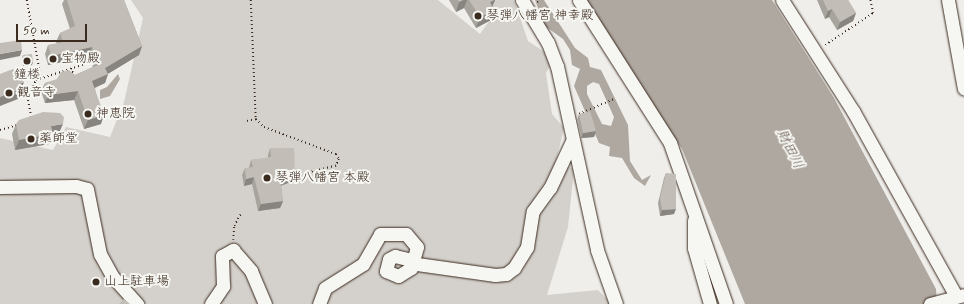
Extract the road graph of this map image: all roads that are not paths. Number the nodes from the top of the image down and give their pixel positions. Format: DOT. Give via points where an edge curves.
graph roads {
  1 [pos="522,0"];
  2 [pos="579,0"];
  3 [pos="782,0"];
  4 [pos="948,0"];
  5 [pos="961,54"];
  6 [pos="964,89"];
  7 [pos="572,141"];
  8 [pos="0,187"];
  9 [pos="694,208"];
  10 [pos="957,299"];
  11 [pos="137,304"];
  12 [pos="211,304"];
  13 [pos="265,304"];
  14 [pos="319,304"];
  15 [pos="616,304"];
  16 [pos="710,304"];
  17 [pos="726,304"];
  18 [pos="930,304"];
  1 -- 7 [label="street" via="548,43 557,66"];
  2 -- 9 [label="street" via="670,144"];
  3 -- 10 [label="street" via="815,51"];
  4 -- 5 [label="street"];
  5 -- 6 [label="street"];
  7 -- 14 [label="street" via="550,188 533,211 527,247 514,268 506,274 495,275 412,262 395,256 389,258 386,271 398,276 411,268 417,247 406,234 380,234 363,264 325,288"];
  7 -- 15 [label="street" via="597,250"];
  8 -- 11 [label="street" via="76,186 87,189 100,254 112,276"];
  9 -- 16 [label="street" via="694,248"];
  9 -- 17 [label="street"];
  10 -- 18 [label="street"];
  12 -- 13 [label="street" via="223,286 222,256 237,251"];
}
